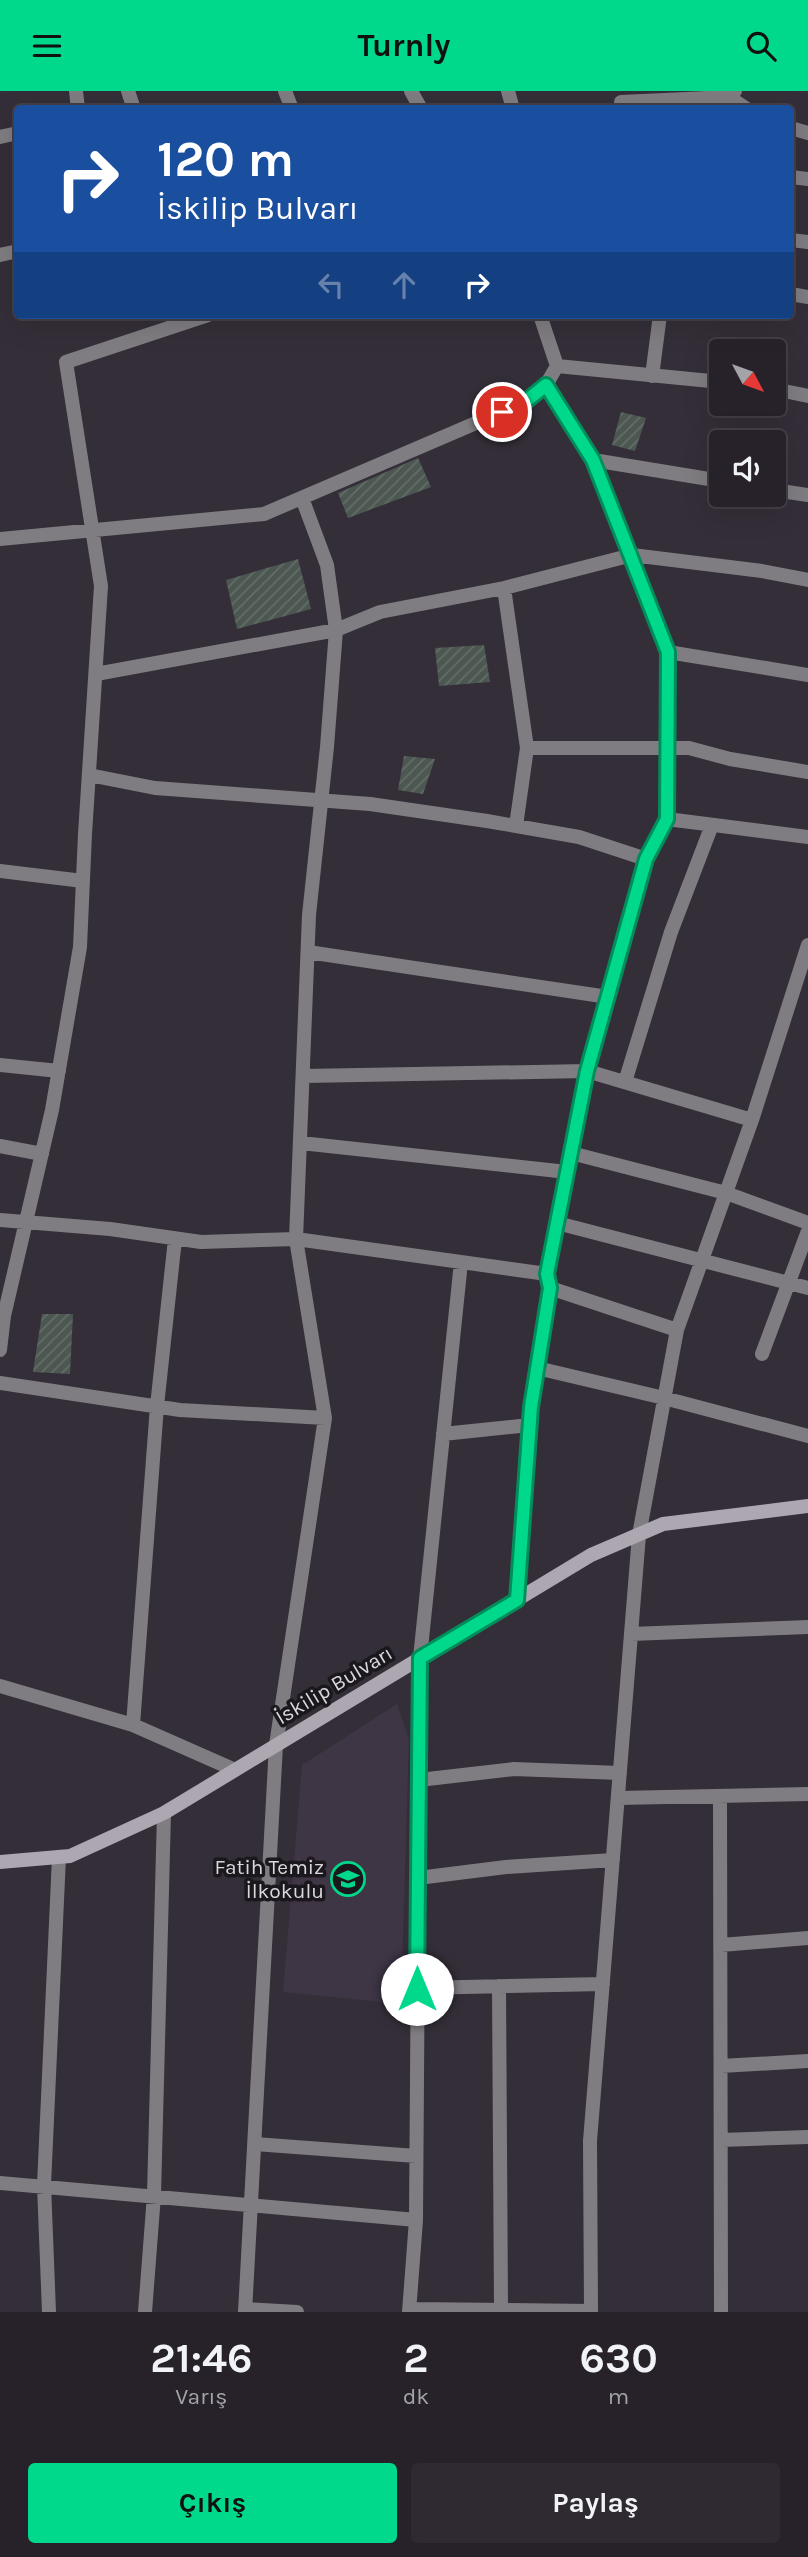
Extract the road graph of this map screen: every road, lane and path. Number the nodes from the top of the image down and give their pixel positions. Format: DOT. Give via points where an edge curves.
graph roads {
  1 [pos="732,94"];
  2 [pos="620,100"];
  3 [pos="196,319"];
  4 [pos="541,319"];
  5 [pos="659,319"];
  6 [pos="557,366"];
  7 [pos="652,376"];
  8 [pos="709,381"];
  9 [pos="546,385"];
  10 [pos="786,391"];
  11 [pos="808,396"];
  12 [pos="593,460"];
  13 [pos="709,479"];
  14 [pos="786,492"];
  15 [pos="808,495"];
  16 [pos="302,498"];
  17 [pos="94,530"];
  18 [pos="0,539"];
  19 [pos="632,555"];
  20 [pos="808,580"];
  21 [pos="504,588"];
  22 [pos="336,631"];
  23 [pos="668,652"];
  24 [pos="96,674"];
  25 [pos="808,675"];
  26 [pos="666,746"];
  27 [pos="527,748"];
  28 [pos="808,772"];
  29 [pos="89,775"];
  30 [pos="321,802"];
  31 [pos="667,819"];
  32 [pos="712,825"];
  33 [pos="516,826"];
  34 [pos="808,837"];
  35 [pos="646,859"];
  36 [pos="0,871"];
  37 [pos="83,881"];
  38 [pos="808,945"];
  39 [pos="308,952"];
  40 [pos="608,997"];
  41 [pos="0,1065"];
  42 [pos="59,1071"];
  43 [pos="587,1071"];
  44 [pos="304,1076"];
  45 [pos="625,1082"];
  46 [pos="752,1120"];
  47 [pos="301,1143"];
  48 [pos="0,1146"];
  49 [pos="571,1153"];
  50 [pos="42,1154"];
  51 [pos="567,1172"];
  52 [pos="726,1193"];
  53 [pos="0,1220"];
  54 [pos="27,1221"];
  55 [pos="557,1223"];
  56 [pos="808,1223"];
  57 [pos="808,1231"];
  58 [pos="296,1238"];
  59 [pos="175,1239"];
  60 [pos="702,1259"];
  61 [pos="461,1262"];
  62 [pos="548,1281"];
  63 [pos="788,1283"];
  64 [pos="808,1288"];
  65 [pos="677,1330"];
  66 [pos="0,1350"];
  67 [pos="762,1354"];
  68 [pos="537,1368"];
  69 [pos="0,1383"];
  70 [pos="664,1398"];
  71 [pos="157,1406"];
  72 [pos="325,1418"];
  73 [pos="530,1425"];
  74 [pos="443,1434"];
  75 [pos="808,1436"];
  76 [pos="808,1506"];
  77 [pos="639,1535"];
  78 [pos="517,1600"];
  79 [pos="808,1626"];
  80 [pos="631,1634"];
  81 [pos="420,1658"];
  82 [pos="0,1686"];
  83 [pos="133,1725"];
  84 [pos="276,1745"];
  85 [pos="234,1770"];
  86 [pos="620,1773"];
  87 [pos="419,1780"];
  88 [pos="808,1794"];
  89 [pos="720,1797"];
  90 [pos="618,1798"];
  91 [pos="164,1813"];
  92 [pos="59,1857"];
  93 [pos="612,1860"];
  94 [pos="0,1862"];
  95 [pos="418,1878"];
  96 [pos="808,1938"];
  97 [pos="720,1945"];
  98 [pos="603,1984"];
  99 [pos="499,1986"];
  100 [pos="417,1989"];
  101 [pos="808,2061"];
  102 [pos="721,2066"];
  103 [pos="808,2137"];
  104 [pos="721,2140"];
  105 [pos="254,2144"];
  106 [pos="416,2156"];
  107 [pos="0,2183"];
  108 [pos="44,2185"];
  109 [pos="155,2195"];
  110 [pos="251,2205"];
  111 [pos="416,2220"];
  112 [pos="501,2308"];
  113 [pos="245,2310"];
  114 [pos="409,2310"];
  115 [pos="50,2312"];
  116 [pos="145,2312"];
  117 [pos="297,2312"];
  118 [pos="591,2312"];
  119 [pos="721,2312"];
  1 -- 2 [label="street"];
  3 -- 17 [label="street" via="66,362"];
  4 -- 6 [label="street"];
  5 -- 7 [label="street"];
  6 -- 7 [label="street"];
  6 -- 9 [label="street"];
  7 -- 8 [label="street"];
  9 -- 12 [label="street"];
  9 -- 16 [label="street" via="525,402"];
  10 -- 11 [label="street"];
  12 -- 13 [label="street"];
  12 -- 19 [label="street"];
  14 -- 15 [label="street"];
  16 -- 17 [label="street" via="264,514"];
  16 -- 22 [label="street" via="327,565"];
  17 -- 18 [label="street"];
  17 -- 24 [label="street" via="101,586"];
  19 -- 20 [label="street"];
  19 -- 21 [label="street"];
  19 -- 23 [label="street"];
  21 -- 22 [label="street" via="380,612"];
  21 -- 27 [label="street"];
  22 -- 24 [label="street"];
  22 -- 30 [label="street"];
  23 -- 25 [label="street"];
  23 -- 26 [label="street"];
  24 -- 29 [label="street"];
  26 -- 27 [label="street"];
  26 -- 28 [label="street"];
  26 -- 31 [label="street"];
  27 -- 33 [label="street"];
  29 -- 30 [label="street" via="155,788"];
  29 -- 37 [label="street"];
  30 -- 33 [label="street" via="370,804"];
  30 -- 39 [label="street"];
  31 -- 32 [label="street"];
  31 -- 35 [label="street"];
  32 -- 34 [label="street"];
  32 -- 45 [label="street" via="671,932"];
  33 -- 35 [label="street" via="579,838"];
  35 -- 40 [label="street"];
  36 -- 37 [label="street"];
  37 -- 42 [label="street" via="80,947"];
  38 -- 46 [label="street"];
  39 -- 40 [label="street"];
  39 -- 44 [label="street"];
  40 -- 43 [label="street"];
  41 -- 42 [label="street"];
  42 -- 50 [label="street"];
  43 -- 44 [label="street"];
  43 -- 45 [label="street"];
  43 -- 49 [label="street"];
  44 -- 47 [label="street"];
  45 -- 46 [label="street"];
  46 -- 52 [label="street"];
  47 -- 51 [label="street"];
  47 -- 58 [label="street"];
  48 -- 50 [label="street"];
  49 -- 51 [label="street"];
  49 -- 52 [label="street"];
  50 -- 54 [label="street"];
  51 -- 55 [label="street"];
  52 -- 56 [label="street"];
  52 -- 60 [label="street"];
  53 -- 54 [label="street"];
  54 -- 59 [label="street"];
  54 -- 66 [label="street"];
  55 -- 60 [label="street"];
  55 -- 62 [label="street"];
  57 -- 63 [label="street"];
  58 -- 59 [label="street"];
  58 -- 61 [label="street"];
  58 -- 72 [label="street"];
  59 -- 71 [label="street"];
  60 -- 63 [label="street"];
  60 -- 65 [label="street"];
  61 -- 62 [label="street"];
  61 -- 74 [label="street"];
  62 -- 65 [label="street"];
  62 -- 68 [label="street"];
  63 -- 64 [label="street"];
  63 -- 67 [label="street"];
  65 -- 70 [label="street"];
  68 -- 70 [label="street"];
  68 -- 73 [label="street"];
  69 -- 71 [label="street"];
  70 -- 75 [label="street"];
  70 -- 77 [label="street"];
  71 -- 72 [label="street"];
  71 -- 83 [label="street"];
  72 -- 84 [label="street"];
  73 -- 74 [label="street"];
  73 -- 78 [label="street"];
  74 -- 81 [label="street"];
  76 -- 77 [label="main road, İskilip Bulvarı" via="663,1524"];
  77 -- 78 [label="main road, İskilip Bulvarı" via="591,1555"];
  77 -- 80 [label="street"];
  78 -- 81 [label="main road, İskilip Bulvarı"];
  79 -- 80 [label="street"];
  80 -- 86 [label="street"];
  81 -- 84 [label="main road, İskilip Bulvarı"];
  81 -- 87 [label="street"];
  82 -- 83 [label="street"];
  83 -- 85 [label="street"];
  84 -- 85 [label="main road, İskilip Bulvarı"];
  84 -- 105 [label="street"];
  85 -- 91 [label="main road, İskilip Bulvarı"];
  86 -- 87 [label="street" via="514,1769"];
  86 -- 90 [label="street"];
  87 -- 95 [label="street"];
  88 -- 89 [label="street"];
  89 -- 90 [label="street"];
  89 -- 97 [label="street"];
  90 -- 93 [label="street"];
  91 -- 92 [label="main road, İskilip Bulvarı"];
  91 -- 109 [label="street"];
  92 -- 94 [label="main road, İskilip Bulvarı"];
  92 -- 108 [label="street"];
  93 -- 95 [label="street"];
  93 -- 98 [label="street"];
  95 -- 100 [label="street"];
  96 -- 97 [label="street"];
  97 -- 102 [label="street"];
  98 -- 99 [label="street"];
  98 -- 118 [label="street" via="590,2141"];
  99 -- 100 [label="street"];
  99 -- 112 [label="street"];
  100 -- 106 [label="street"];
  101 -- 102 [label="street"];
  102 -- 104 [label="street"];
  103 -- 104 [label="street"];
  104 -- 119 [label="street"];
  105 -- 106 [label="street"];
  105 -- 110 [label="street"];
  106 -- 111 [label="street"];
  107 -- 108 [label="street"];
  108 -- 109 [label="street"];
  108 -- 115 [label="street"];
  109 -- 110 [label="street"];
  109 -- 116 [label="street"];
  110 -- 111 [label="street"];
  110 -- 113 [label="street"];
  111 -- 114 [label="street"];
  112 -- 114 [label="street"];
  112 -- 118 [label="street"];
  113 -- 117 [label="street"];
}
